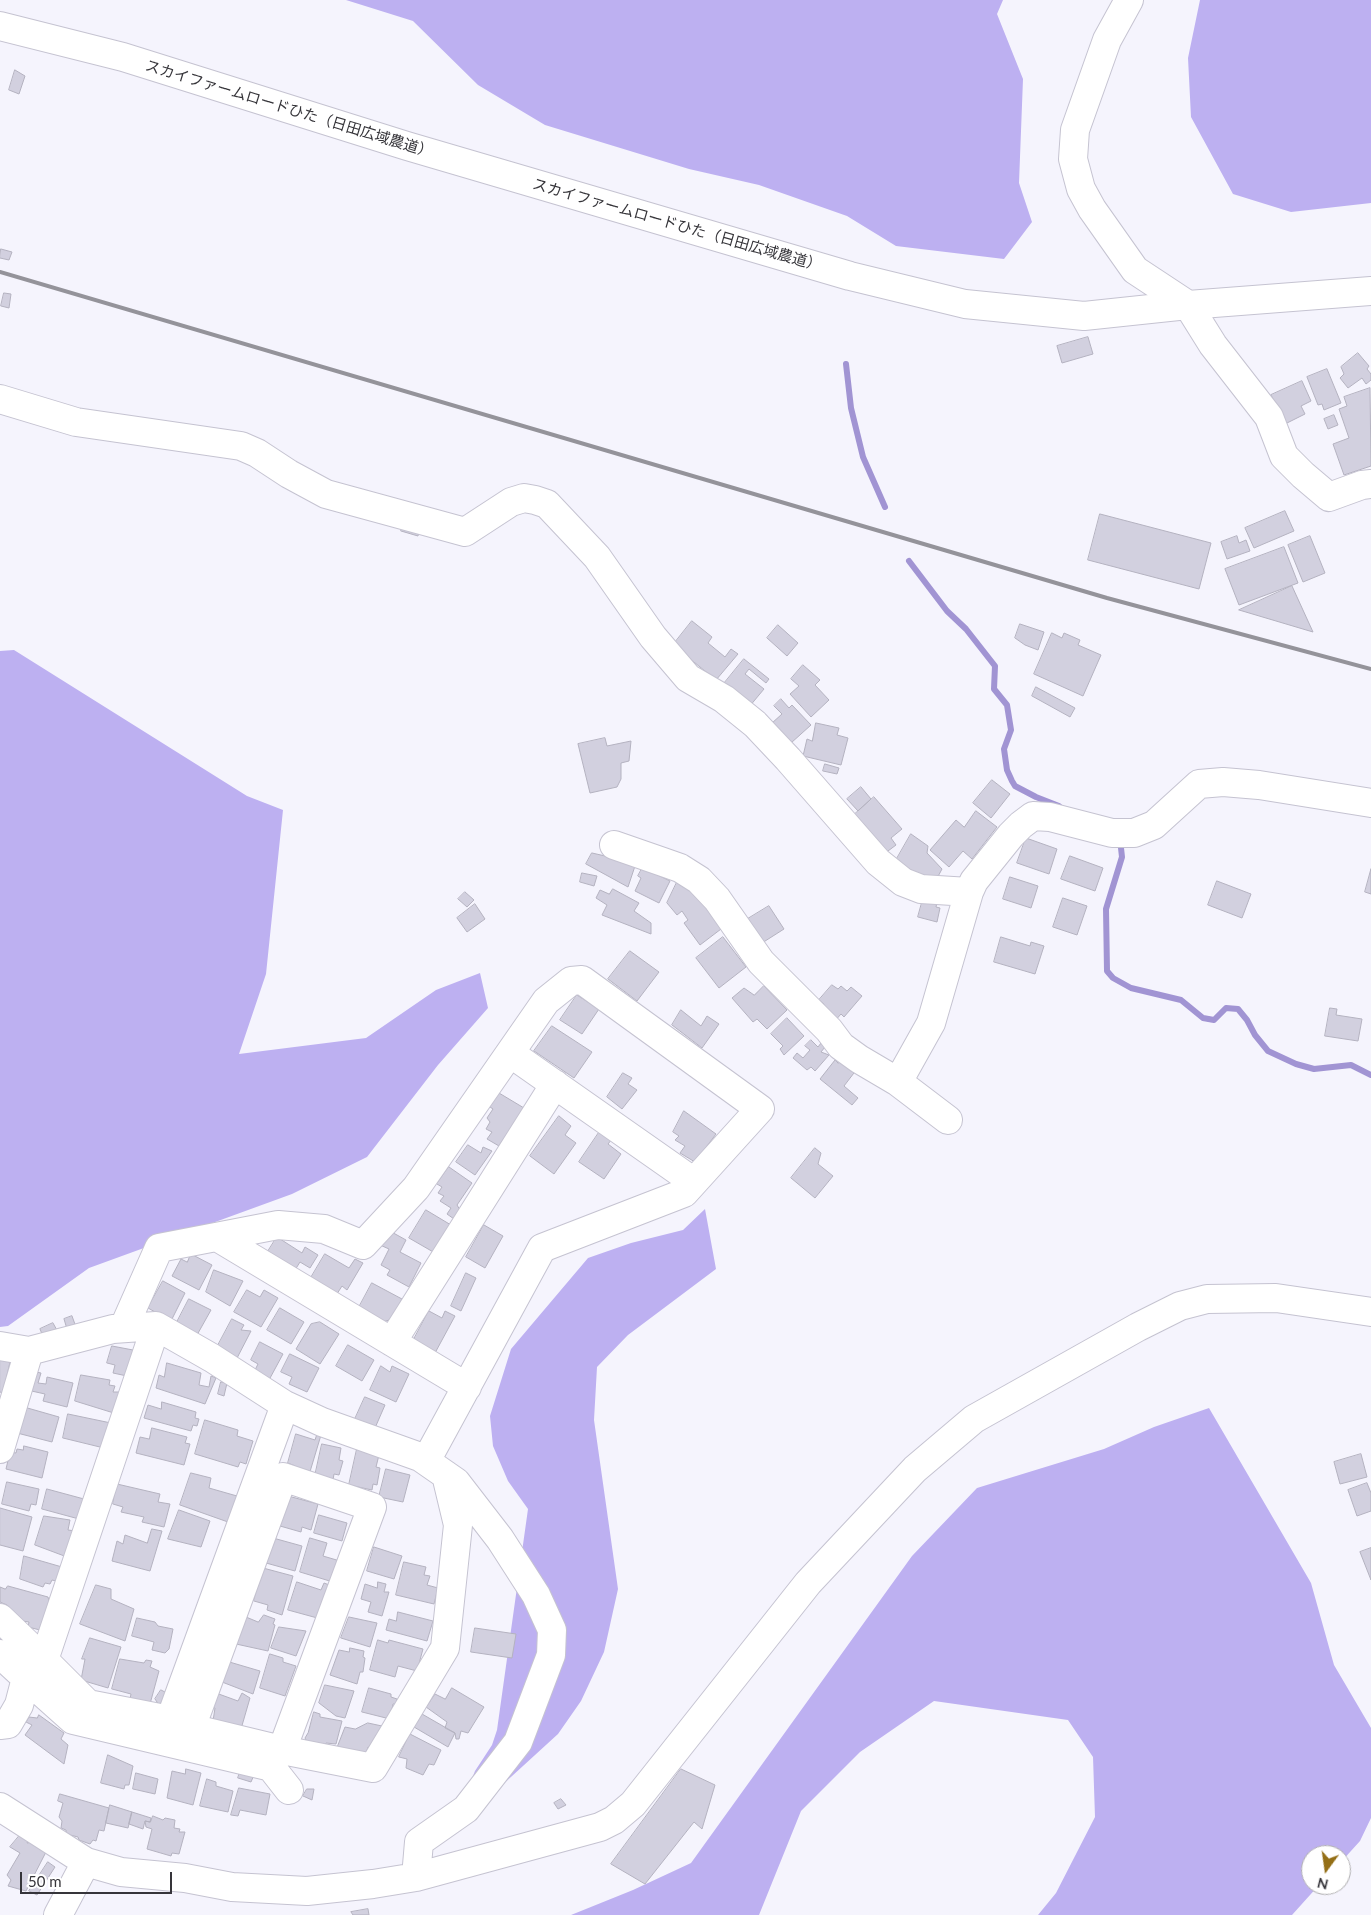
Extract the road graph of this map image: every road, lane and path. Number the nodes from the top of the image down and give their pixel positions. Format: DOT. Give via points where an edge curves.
graph roads {
  1 [pos="1129,0"];
  2 [pos="0,26"];
  3 [pos="1371,290"];
  4 [pos="1188,305"];
  5 [pos="0,399"];
  6 [pos="1371,484"];
  7 [pos="1371,803"];
  8 [pos="614,846"];
  9 [pos="969,892"];
  10 [pos="510,1053"];
  11 [pos="898,1082"];
  12 [pos="555,1084"];
  13 [pos="948,1120"];
  14 [pos="694,1182"];
  15 [pos="217,1237"];
  16 [pos="1371,1312"];
  17 [pos="156,1326"];
  18 [pos="124,1327"];
  19 [pos="392,1342"];
  20 [pos="0,1346"];
  21 [pos="29,1351"];
  22 [pos="467,1387"];
  23 [pos="285,1405"];
  24 [pos="0,1449"];
  25 [pos="436,1468"];
  26 [pos="0,1618"];
  27 [pos="0,1654"];
  28 [pos="23,1678"];
  29 [pos="0,1725"];
  30 [pos="282,1750"];
  31 [pos="289,1790"];
  32 [pos="0,1807"];
  33 [pos="86,1862"];
  34 [pos="416,1876"];
  35 [pos="58,1915"];
  1 -- 4 [label="street" via="1107,40 1075,130 1073,159 1081,189 1092,209 1135,270"];
  2 -- 4 [label="street, スカイファームロードひた（日田広域農道）" via="123,57 407,146 841,273 965,304 1084,316"];
  3 -- 4 [label="street, スカイファームロードひた（日田広域農道）"];
  4 -- 6 [label="street" via="1212,345 1269,417 1284,456 1303,475 1330,497"];
  5 -- 9 [label="street" via="76,422 241,446 326,494 465,532 511,502 524,498 547,504 597,557 653,637 688,678 724,699 755,724 878,862 903,882 921,889"];
  7 -- 9 [label="street" via="1223,782 1199,784 1154,824 1123,833 1032,816 1011,835"];
  8 -- 11 [label="street" via="680,868 699,880 718,899 761,962 841,1046"];
  9 -- 11 [label="street" via="931,1023"];
  10 -- 12 [label="street"];
  10 -- 14 [label="street" via="546,1001 571,981 582,980 760,1109"];
  10 -- 15 [label="street" via="416,1188 363,1245 324,1229 278,1225"];
  11 -- 13 [label="street"];
  12 -- 14 [label="street"];
  12 -- 19 [label="street"];
  14 -- 22 [label="street" via="684,1193 542,1248"];
  15 -- 18 [label="street" via="160,1248"];
  15 -- 19 [label="street"];
  16 -- 34 [label="street" via="1276,1298 1208,1299 1180,1306 974,1419 915,1469 808,1583 634,1804 600,1827"];
  17 -- 18 [label="street"];
  17 -- 23 [label="street"];
  17 -- 28 [label="street"];
  18 -- 21 [label="street"];
  19 -- 22 [label="street"];
  20 -- 21 [label="street"];
  21 -- 24 [label="street"];
  22 -- 25 [label="street"];
  23 -- 25 [label="street" via="322,1422 420,1457"];
  23 -- 28 [label="street" via="170,1720 88,1704"];
  25 -- 30 [label="street" via="458,1525 445,1648 373,1768"];
  25 -- 34 [label="street" via="456,1482 500,1539 536,1596 552,1630 551,1655 518,1742 466,1809 419,1842"];
  26 -- 28 [label="street"];
  27 -- 28 [label="street"];
  28 -- 29 [label="street" via="19,1705 8,1724"];
  28 -- 31 [label="street" via="73,1720 271,1767"];
  30 -- 30 [label="street" via="191,1728 283,1476 372,1507"];
  32 -- 33 [label="street"];
  33 -- 34 [label="street" via="122,1872 185,1878 232,1887 307,1891"];
  33 -- 35 [label="street"];
}
